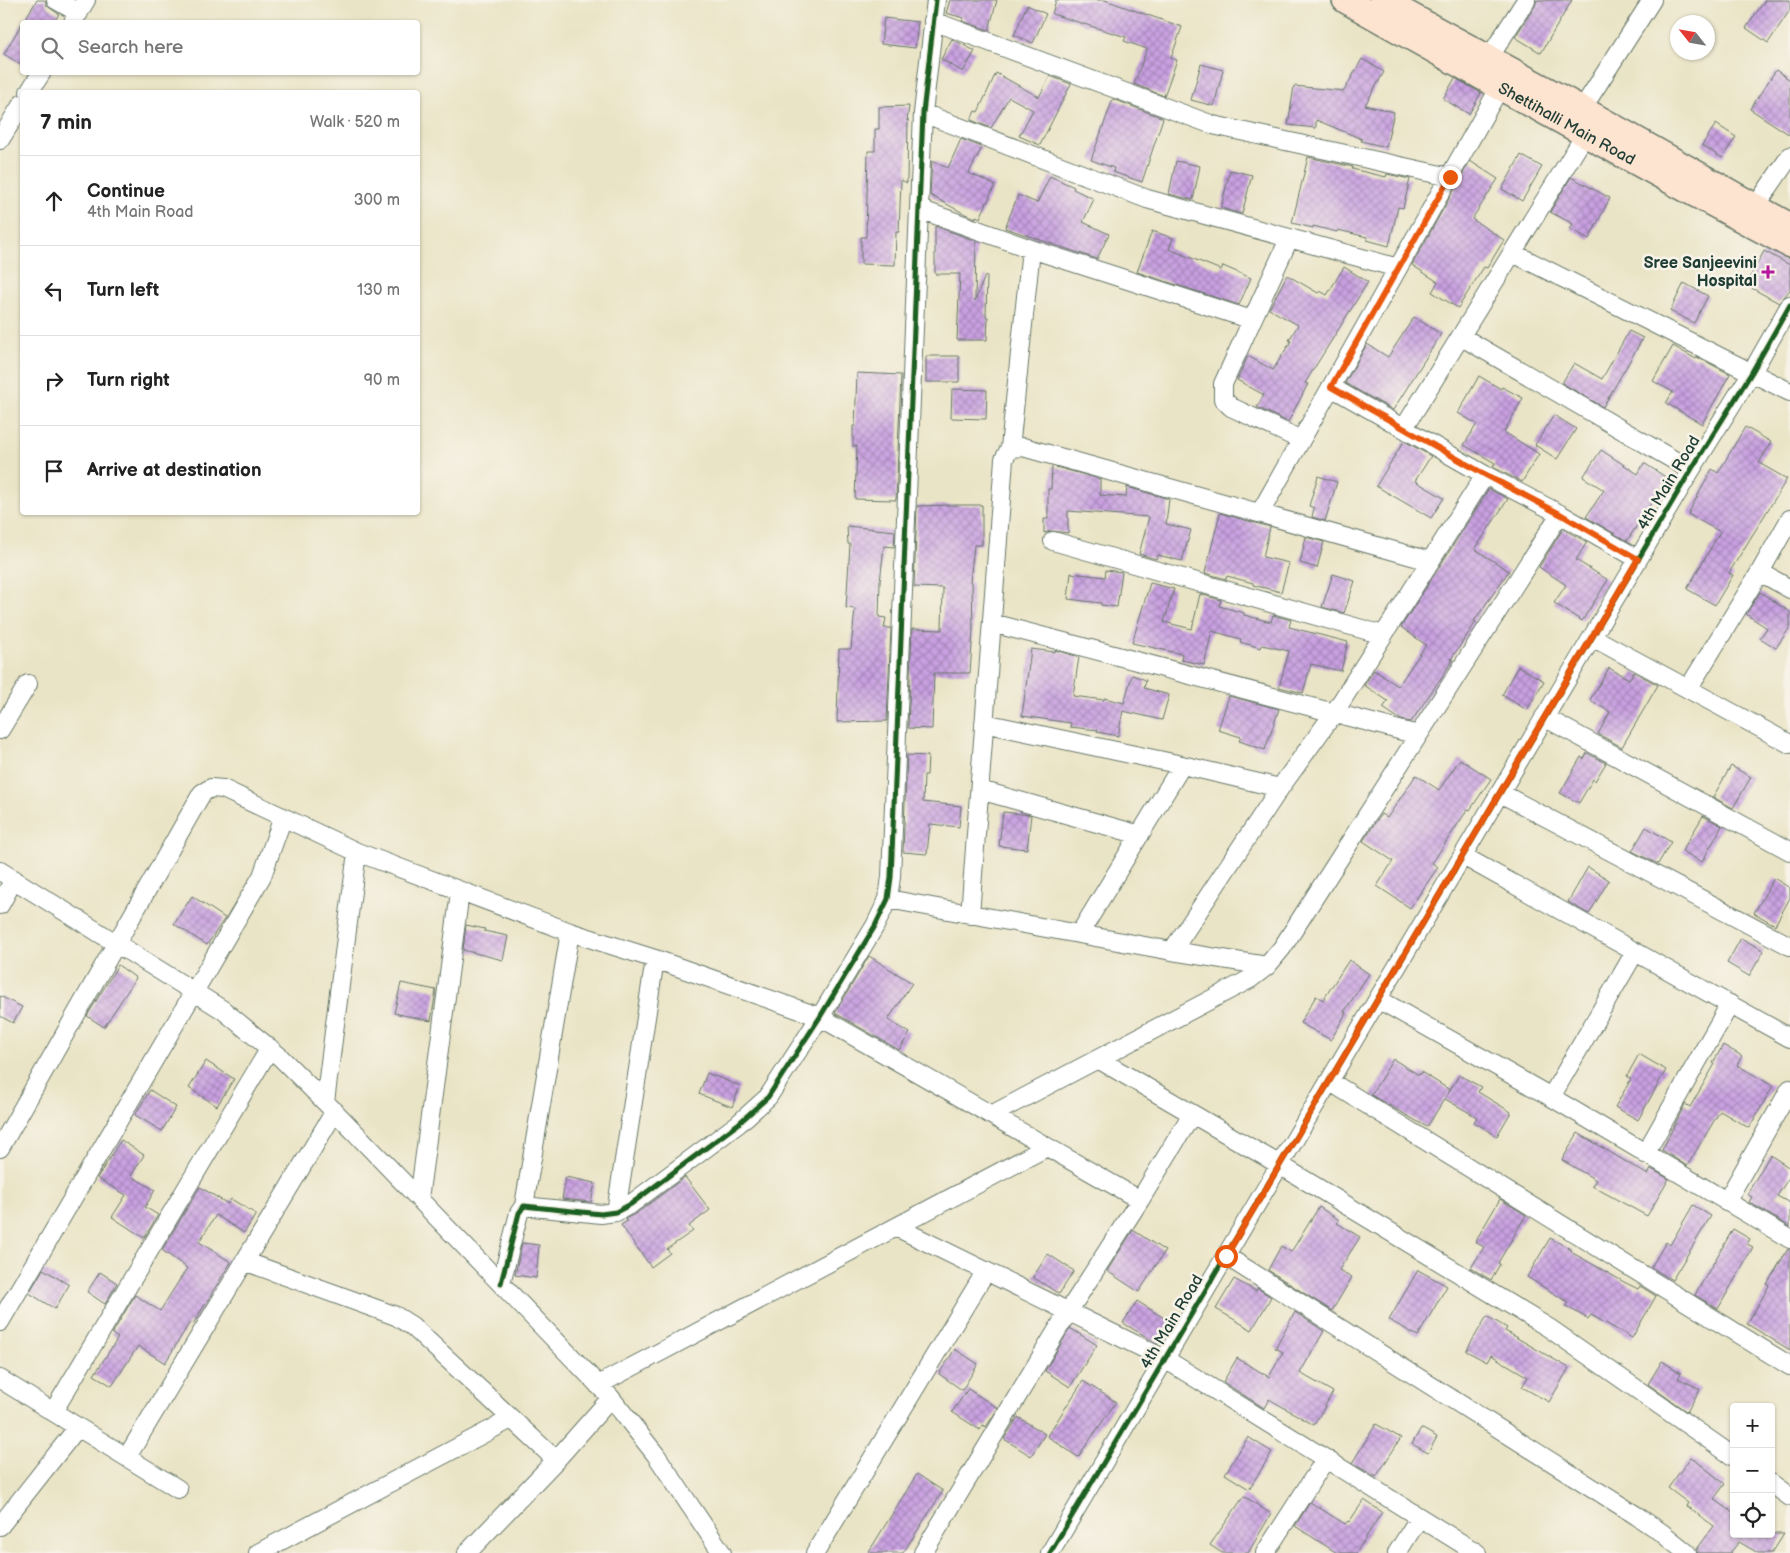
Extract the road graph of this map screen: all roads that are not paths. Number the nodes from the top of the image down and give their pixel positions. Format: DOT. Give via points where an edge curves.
graph roads {
  1 [pos="56,0"];
  2 [pos="936,0"];
  3 [pos="1345,0"];
  4 [pos="1382,0"];
  5 [pos="1526,0"];
  6 [pos="1652,0"];
  7 [pos="79,12"];
  8 [pos="933,21"];
  9 [pos="1489,58"];
  10 [pos="40,75"];
  11 [pos="1500,87"];
  12 [pos="31,90"];
  13 [pos="20,107"];
  14 [pos="1582,109"];
  15 [pos="923,113"];
  16 [pos="1585,135"];
  17 [pos="0,140"];
  18 [pos="1790,156"];
  19 [pos="1450,177"];
  20 [pos="919,209"];
  21 [pos="1750,214"];
  22 [pos="1790,226"];
  23 [pos="1289,239"];
  24 [pos="1790,245"];
  25 [pos="1031,249"];
  26 [pos="1513,253"];
  27 [pos="1398,268"];
  28 [pos="1790,304"];
  29 [pos="1252,320"];
  30 [pos="1462,336"];
  31 [pos="1752,372"];
  32 [pos="1331,387"];
  33 [pos="1790,392"];
  34 [pos="1404,428"];
  35 [pos="1301,440"];
  36 [pos="1010,448"];
  37 [pos="1691,470"];
  38 [pos="1484,474"];
  39 [pos="1260,513"];
  40 [pos="1560,514"];
  41 [pos="1790,519"];
  42 [pos="1053,541"];
  43 [pos="1638,559"];
  44 [pos="1430,561"];
  45 [pos="1760,572"];
  46 [pos="1790,588"];
  47 [pos="992,624"];
  48 [pos="1383,635"];
  49 [pos="1592,637"];
  50 [pos="28,684"];
  51 [pos="1688,689"];
  52 [pos="1334,713"];
  53 [pos="1544,718"];
  54 [pos="984,723"];
  55 [pos="0,730"];
  56 [pos="1418,735"];
  57 [pos="1790,744"];
  58 [pos="1182,765"];
  59 [pos="1280,788"];
  60 [pos="980,790"];
  61 [pos="1500,793"];
  62 [pos="282,817"];
  63 [pos="1140,835"];
  64 [pos="1790,851"];
  65 [pos="357,852"];
  66 [pos="1463,856"];
  67 [pos="7,875"];
  68 [pos="460,892"];
  69 [pos="888,899"];
  70 [pos="0,905"];
  71 [pos="970,915"];
  72 [pos="570,932"];
  73 [pos="1080,934"];
  74 [pos="116,943"];
  75 [pos="1790,946"];
  76 [pos="1172,951"];
  77 [pos="1635,952"];
  78 [pos="655,959"];
  79 [pos="1267,966"];
  80 [pos="193,992"];
  81 [pos="1378,999"];
  82 [pos="1730,1004"];
  83 [pos="820,1018"];
  84 [pos="1790,1038"];
  85 [pos="270,1048"];
  86 [pos="1098,1059"];
  87 [pos="1329,1081"];
  88 [pos="1790,1089"];
  89 [pos="1551,1097"];
  90 [pos="330,1106"];
  91 [pos="1192,1114"];
  92 [pos="991,1115"];
  93 [pos="1047,1147"];
  94 [pos="0,1148"];
  95 [pos="1645,1154"];
  96 [pos="1280,1165"];
  97 [pos="419,1199"];
  98 [pos="1140,1200"];
  99 [pos="1726,1202"];
  100 [pos="524,1206"];
  101 [pos="616,1212"];
  102 [pos="896,1227"];
  103 [pos="1790,1239"];
  104 [pos="1226,1256"];
  105 [pos="244,1261"];
  106 [pos="986,1271"];
  107 [pos="501,1283"];
  108 [pos="1068,1312"];
  109 [pos="0,1322"];
  110 [pos="1164,1360"];
  111 [pos="1790,1366"];
  112 [pos="0,1380"];
  113 [pos="598,1385"];
  114 [pos="610,1398"];
  115 [pos="53,1412"];
  116 [pos="511,1419"];
  117 [pos="78,1427"];
  118 [pos="1730,1454"];
  119 [pos="127,1457"];
  120 [pos="556,1460"];
  121 [pos="1325,1460"];
  122 [pos="1775,1487"];
  123 [pos="178,1489"];
  124 [pos="1790,1497"];
  125 [pos="1419,1518"];
  126 [pos="0,1526"];
  127 [pos="258,1553"];
  128 [pos="467,1553"];
  129 [pos="722,1553"];
  130 [pos="815,1553"];
  131 [pos="923,1553"];
  132 [pos="1050,1553"];
  133 [pos="1265,1553"];
  134 [pos="1397,1553"];
  135 [pos="1478,1553"];
  136 [pos="1687,1553"];
  1 -- 7 [label="street"];
  2 -- 8 [label="street"];
  3 -- 11 [label="main road, Shettihalli Main Road"];
  4 -- 9 [label="main road, Shettihalli Main Road"];
  5 -- 9 [label="street"];
  6 -- 14 [label="street"];
  8 -- 15 [label="street"];
  8 -- 19 [label="street" via="1213,124"];
  9 -- 14 [label="main road, Shettihalli Main Road"];
  10 -- 12 [label="street"];
  11 -- 16 [label="main road, Shettihalli Main Road"];
  11 -- 19 [label="street"];
  13 -- 17 [label="street"];
  14 -- 21 [label="main road, Shettihalli Main Road"];
  15 -- 20 [label="street"];
  15 -- 23 [label="street" via="1147,199"];
  16 -- 21 [label="main road, Shettihalli Main Road"];
  16 -- 26 [label="street"];
  18 -- 21 [label="street"];
  19 -- 27 [label="street"];
  20 -- 25 [label="street"];
  20 -- 69 [label="street"];
  21 -- 22 [label="main road, Shettihalli Main Road"];
  21 -- 24 [label="main road, Shettihalli Main Road"];
  23 -- 27 [label="street"];
  23 -- 29 [label="street"];
  25 -- 29 [label="street"];
  25 -- 36 [label="street"];
  26 -- 30 [label="street"];
  26 -- 31 [label="street"];
  27 -- 32 [label="street"];
  28 -- 31 [label="street, 4th Main Road"];
  29 -- 35 [label="street" via="1223,384 1223,399 1231,407"];
  30 -- 34 [label="street"];
  30 -- 37 [label="street"];
  31 -- 33 [label="street"];
  31 -- 37 [label="street, 4th Main Road"];
  32 -- 34 [label="street"];
  32 -- 35 [label="street"];
  34 -- 38 [label="street"];
  35 -- 39 [label="street"];
  36 -- 39 [label="street" via="1023,447"];
  36 -- 47 [label="street" via="1004,460"];
  37 -- 43 [label="street, 4th Main Road"];
  38 -- 40 [label="street"];
  38 -- 44 [label="street"];
  39 -- 44 [label="street"];
  40 -- 43 [label="street"];
  40 -- 56 [label="street"];
  41 -- 45 [label="street"];
  42 -- 48 [label="street"];
  43 -- 49 [label="street, 4th Main Road"];
  44 -- 48 [label="street"];
  45 -- 46 [label="street"];
  45 -- 51 [label="street"];
  47 -- 52 [label="street"];
  47 -- 54 [label="street"];
  48 -- 52 [label="street"];
  49 -- 51 [label="street"];
  49 -- 53 [label="street, 4th Main Road"];
  50 -- 55 [label="street"];
  51 -- 57 [label="street"];
  52 -- 56 [label="street"];
  52 -- 59 [label="street"];
  53 -- 61 [label="street, 4th Main Road"];
  53 -- 64 [label="street"];
  54 -- 58 [label="street"];
  54 -- 60 [label="street"];
  56 -- 79 [label="street" via="1282,948"];
  58 -- 59 [label="street"];
  58 -- 63 [label="street"];
  59 -- 76 [label="street"];
  60 -- 63 [label="street"];
  60 -- 71 [label="street"];
  61 -- 66 [label="street, 4th Main Road"];
  61 -- 75 [label="street"];
  62 -- 65 [label="street"];
  62 -- 74 [label="street" via="223,789 211,788 202,793"];
  62 -- 80 [label="street" via="262,876"];
  63 -- 73 [label="street"];
  65 -- 68 [label="street"];
  65 -- 90 [label="street"];
  66 -- 77 [label="street"];
  66 -- 81 [label="street, 4th Main Road"];
  67 -- 70 [label="street"];
  67 -- 74 [label="street"];
  68 -- 72 [label="street"];
  68 -- 97 [label="street"];
  69 -- 71 [label="street"];
  69 -- 83 [label="street"];
  71 -- 73 [label="street"];
  72 -- 78 [label="street"];
  72 -- 100 [label="street"];
  73 -- 76 [label="street"];
  74 -- 80 [label="street"];
  74 -- 94 [label="street"];
  76 -- 79 [label="street"];
  77 -- 82 [label="street"];
  77 -- 89 [label="street"];
  78 -- 83 [label="street"];
  78 -- 101 [label="street"];
  79 -- 86 [label="street" via="1250,979"];
  80 -- 85 [label="street" via="223,1010"];
  80 -- 109 [label="street"];
  81 -- 87 [label="street, 4th Main Road"];
  81 -- 89 [label="street"];
  82 -- 84 [label="street"];
  82 -- 95 [label="street"];
  83 -- 92 [label="street"];
  83 -- 101 [label="street" via="768,1097 738,1124"];
  85 -- 90 [label="street"];
  85 -- 115 [label="street"];
  86 -- 91 [label="street"];
  86 -- 92 [label="street"];
  87 -- 96 [label="street, 4th Main Road"];
  87 -- 111 [label="street"];
  88 -- 99 [label="street"];
  89 -- 95 [label="street"];
  90 -- 97 [label="street"];
  90 -- 105 [label="street"];
  91 -- 96 [label="street"];
  91 -- 98 [label="street"];
  92 -- 93 [label="street"];
  93 -- 98 [label="street"];
  93 -- 102 [label="street"];
  95 -- 99 [label="street"];
  96 -- 104 [label="street, 4th Main Road"];
  96 -- 118 [label="street" via="1549,1328"];
  97 -- 107 [label="street"];
  98 -- 108 [label="street"];
  99 -- 103 [label="street"];
  100 -- 101 [label="street" via="602,1214"];
  100 -- 107 [label="street" via="519,1213"];
  102 -- 106 [label="street"];
  102 -- 113 [label="street"];
  104 -- 110 [label="street, 4th Main Road"];
  104 -- 136 [label="street" via="1637,1516"];
  105 -- 116 [label="street" via="396,1316 412,1326"];
  105 -- 119 [label="street"];
  106 -- 108 [label="street"];
  106 -- 130 [label="street"];
  107 -- 113 [label="street"];
  108 -- 110 [label="street"];
  108 -- 131 [label="street"];
  110 -- 121 [label="street"];
  110 -- 132 [label="street, 4th Main Road"];
  112 -- 115 [label="street"];
  113 -- 114 [label="street"];
  114 -- 120 [label="street"];
  114 -- 129 [label="street" via="656,1455"];
  115 -- 117 [label="street"];
  116 -- 120 [label="street"];
  116 -- 127 [label="street"];
  117 -- 119 [label="street"];
  117 -- 126 [label="street"];
  119 -- 123 [label="street"];
  120 -- 128 [label="street"];
  121 -- 125 [label="street"];
  121 -- 133 [label="street"];
  122 -- 124 [label="street"];
  125 -- 134 [label="street"];
  125 -- 135 [label="street"];
}
